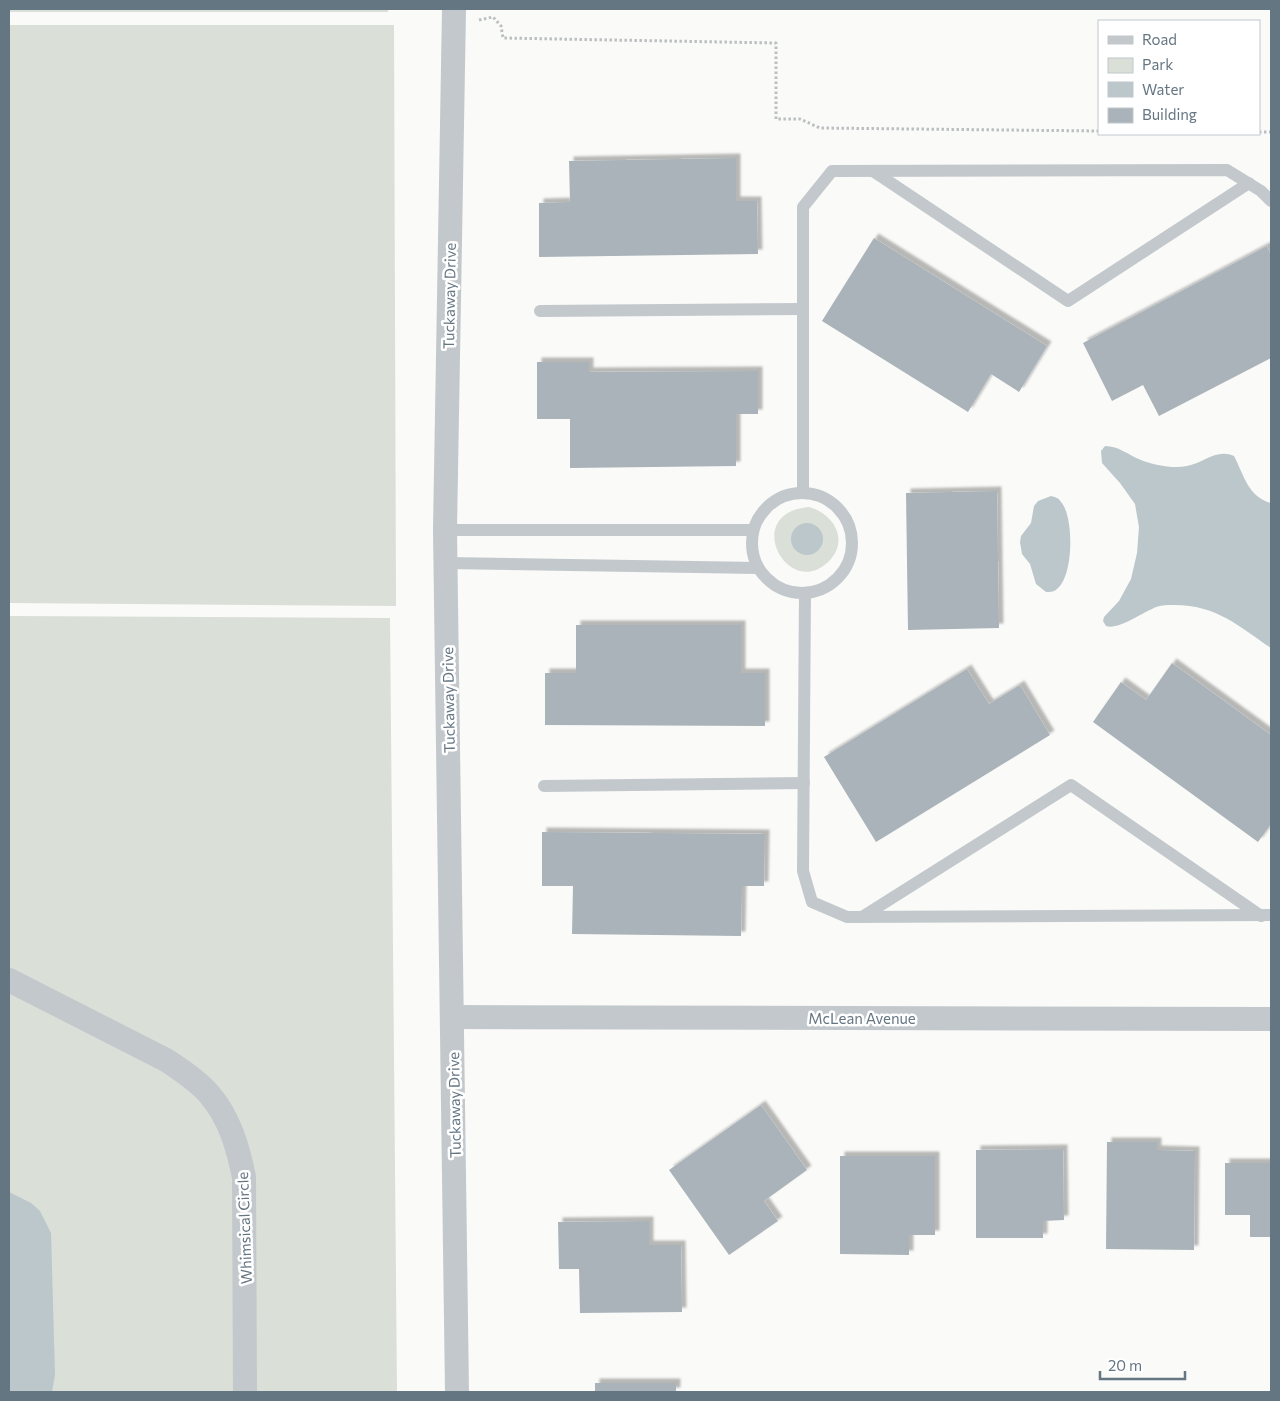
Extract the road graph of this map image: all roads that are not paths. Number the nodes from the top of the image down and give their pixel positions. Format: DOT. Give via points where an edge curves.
graph roads {
  1 [pos="464,15"];
  2 [pos="873,171"];
  3 [pos="1249,183"];
  4 [pos="1271,202"];
  5 [pos="803,309"];
  6 [pos="540,310"];
  7 [pos="803,492"];
  8 [pos="445,530"];
  9 [pos="753,530"];
  10 [pos="446,563"];
  11 [pos="758,568"];
  12 [pos="804,593"];
  13 [pos="804,783"];
  14 [pos="544,786"];
  15 [pos="1266,915"];
  16 [pos="862,917"];
  17 [pos="9,980"];
  18 [pos="452,1017"];
  19 [pos="1271,1019"];
  20 [pos="245,1392"];
  21 [pos="457,1392"];
  1 -- 8 [label="street, Tuckaway Drive"];
  2 -- 3 [label="lane" via="1227,170"];
  2 -- 3 [label="lane" via="1068,301"];
  2 -- 5 [label="lane" via="832,171 803,207"];
  3 -- 4 [label="lane"];
  5 -- 6 [label="lane"];
  5 -- 7 [label="lane"];
  7 -- 9 [label="lane" via="786,495 771,503 759,516"];
  7 -- 12 [label="lane" via="827,499 840,510 852,534 851,552 841,574 822,589"];
  8 -- 9 [label="lane"];
  8 -- 10 [label="street, Tuckaway Drive"];
  9 -- 11 [label="lane" via="752,547"];
  10 -- 11 [label="lane"];
  10 -- 18 [label="street, Tuckaway Drive"];
  11 -- 12 [label="lane" via="770,582 785,590"];
  12 -- 13 [label="lane"];
  13 -- 14 [label="lane"];
  13 -- 16 [label="lane" via="803,870 812,902 847,917"];
  15 -- 16 [label="lane"];
  15 -- 16 [label="lane" via="1071,785"];
  17 -- 20 [label="street, Whimsical Circle" via="166,1060 209,1094 222,1113 237,1143 244,1177"];
  18 -- 19 [label="street, McLean Avenue"];
  18 -- 21 [label="street, Tuckaway Drive"];
}
